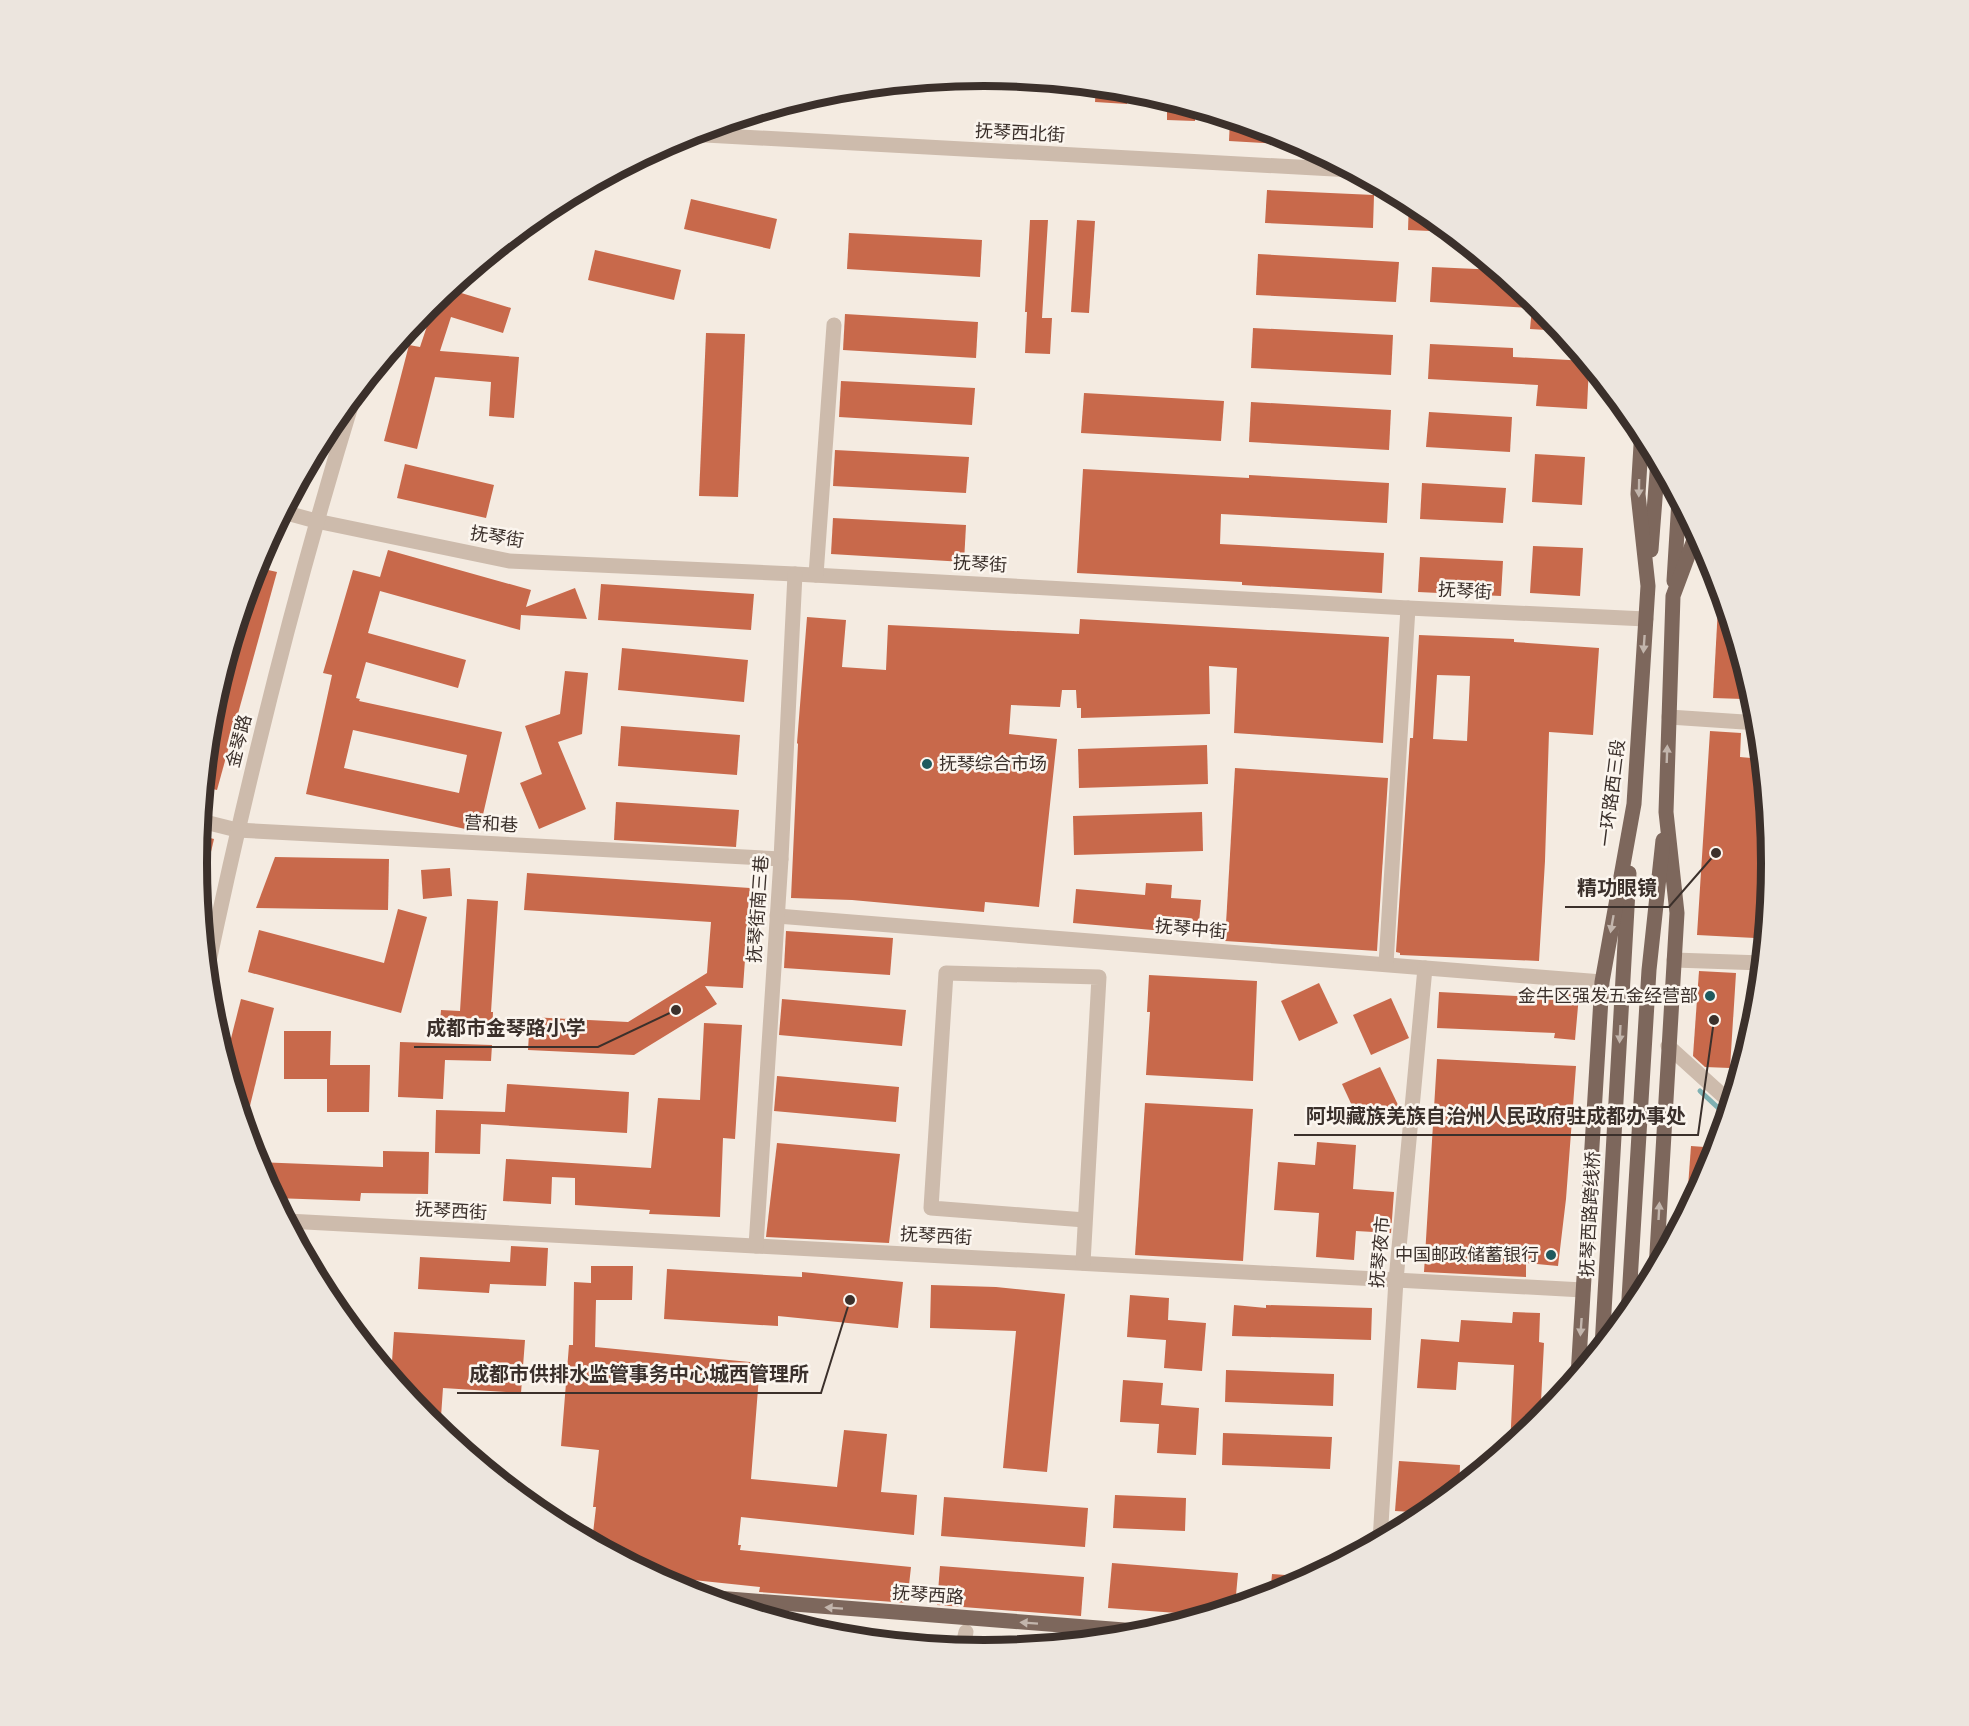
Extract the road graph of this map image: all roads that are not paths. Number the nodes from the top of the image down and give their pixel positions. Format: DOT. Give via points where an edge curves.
graph roads {
  1 [pos="713,135"];
  2 [pos="1334,169"];
  3 [pos="834,325"];
  4 [pos="347,418"];
  5 [pos="1641,447"];
  6 [pos="1657,473"];
  7 [pos="1678,512"];
  8 [pos="290,514"];
  9 [pos="316,521"];
  10 [pos="1693,543"];
  11 [pos="795,573"];
  12 [pos="816,575"];
  13 [pos="1648,586"];
  14 [pos="1673,596"];
  15 [pos="1408,608"];
  16 [pos="1646,619"];
  17 [pos="1668,717"];
  18 [pos="1749,722"];
  19 [pos="1634,804"];
  20 [pos="1666,812"];
  21 [pos="209,823"];
  22 [pos="237,830"];
  23 [pos="781,859"];
  24 [pos="777,916"];
  25 [pos="212,947"];
  26 [pos="1674,960"];
  27 [pos="1755,963"];
  28 [pos="1386,964"];
  29 [pos="1425,968"];
  30 [pos="1602,982"];
  31 [pos="1668,1046"];
  32 [pos="1726,1098"];
  33 [pos="1085,1220"];
  34 [pos="295,1221"];
  35 [pos="756,1246"];
  36 [pos="1657,1254"];
  37 [pos="1083,1263"];
  38 [pos="1396,1280"];
  39 [pos="1583,1290"];
  40 [pos="1629,1298"];
  41 [pos="1603,1334"];
  42 [pos="1579,1364"];
  43 [pos="1381,1531"];
  44 [pos="737,1600"];
  45 [pos="1115,1629"];
  1 -- 2 [label="street, 抚琴西北街"];
  3 -- 12 [label="street"];
  4 -- 9 [label="street, 金琴路"];
  5 -- 13 [label="main road, 一环路西三段, one-way" via="1638,494"];
  6 -- 13 [label="main road"];
  7 -- 14 [label="main road"];
  8 -- 9 [label="street, 抚琴街"];
  9 -- 11 [label="street, 抚琴街" via="509,561"];
  9 -- 22 [label="street, 金琴路"];
  10 -- 14 [label="main road"];
  11 -- 12 [label="street, 抚琴街"];
  11 -- 23 [label="street, 抚琴街南三巷"];
  12 -- 15 [label="street, 抚琴街"];
  13 -- 16 [label="main road, 一环路西三段"];
  14 -- 17 [label="main road"];
  15 -- 16 [label="street, 抚琴街"];
  15 -- 28 [label="street"];
  16 -- 19 [label="main road, 一环路西三段, one-way"];
  17 -- 18 [label="street"];
  20 -- 17 [label="main road, one-way"];
  19 -- 30 [label="main road, 一环路西三段, one-way"];
  19 -- 41 [label="main road, 抚琴西路跨线桥, one-way"];
  20 -- 26 [label="main road" via="1677,913"];
  20 -- 40 [label="main road" via="1649,970"];
  21 -- 22 [label="street, 营和巷"];
  22 -- 23 [label="street, 营和巷"];
  22 -- 25 [label="street, 金琴路"];
  23 -- 24 [label="street, 抚琴街南三巷"];
  24 -- 28 [label="street, 抚琴中街"];
  24 -- 35 [label="street, 抚琴街南三巷"];
  26 -- 27 [label="street"];
  26 -- 31 [label="main road"];
  28 -- 29 [label="street, 抚琴中街"];
  29 -- 30 [label="street, 抚琴中街"];
  29 -- 38 [label="street, 抚琴夜市"];
  30 -- 39 [label="main road, 一环路西三段"];
  31 -- 32 [label="street"];
  36 -- 31 [label="main road, one-way"];
  33 -- 33 [label="street" via="1099,977 946,973 932,1208"];
  33 -- 37 [label="street"];
  34 -- 35 [label="street, 抚琴西街"];
  35 -- 37 [label="street, 抚琴西街"];
  37 -- 38 [label="street, 抚琴西街"];
  38 -- 39 [label="street, 抚琴西街"];
  38 -- 43 [label="street, 抚琴夜市"];
  39 -- 42 [label="main road, 一环路西三段, one-way"];
  45 -- 44 [label="main road, 抚琴西路, one-way"];
}
